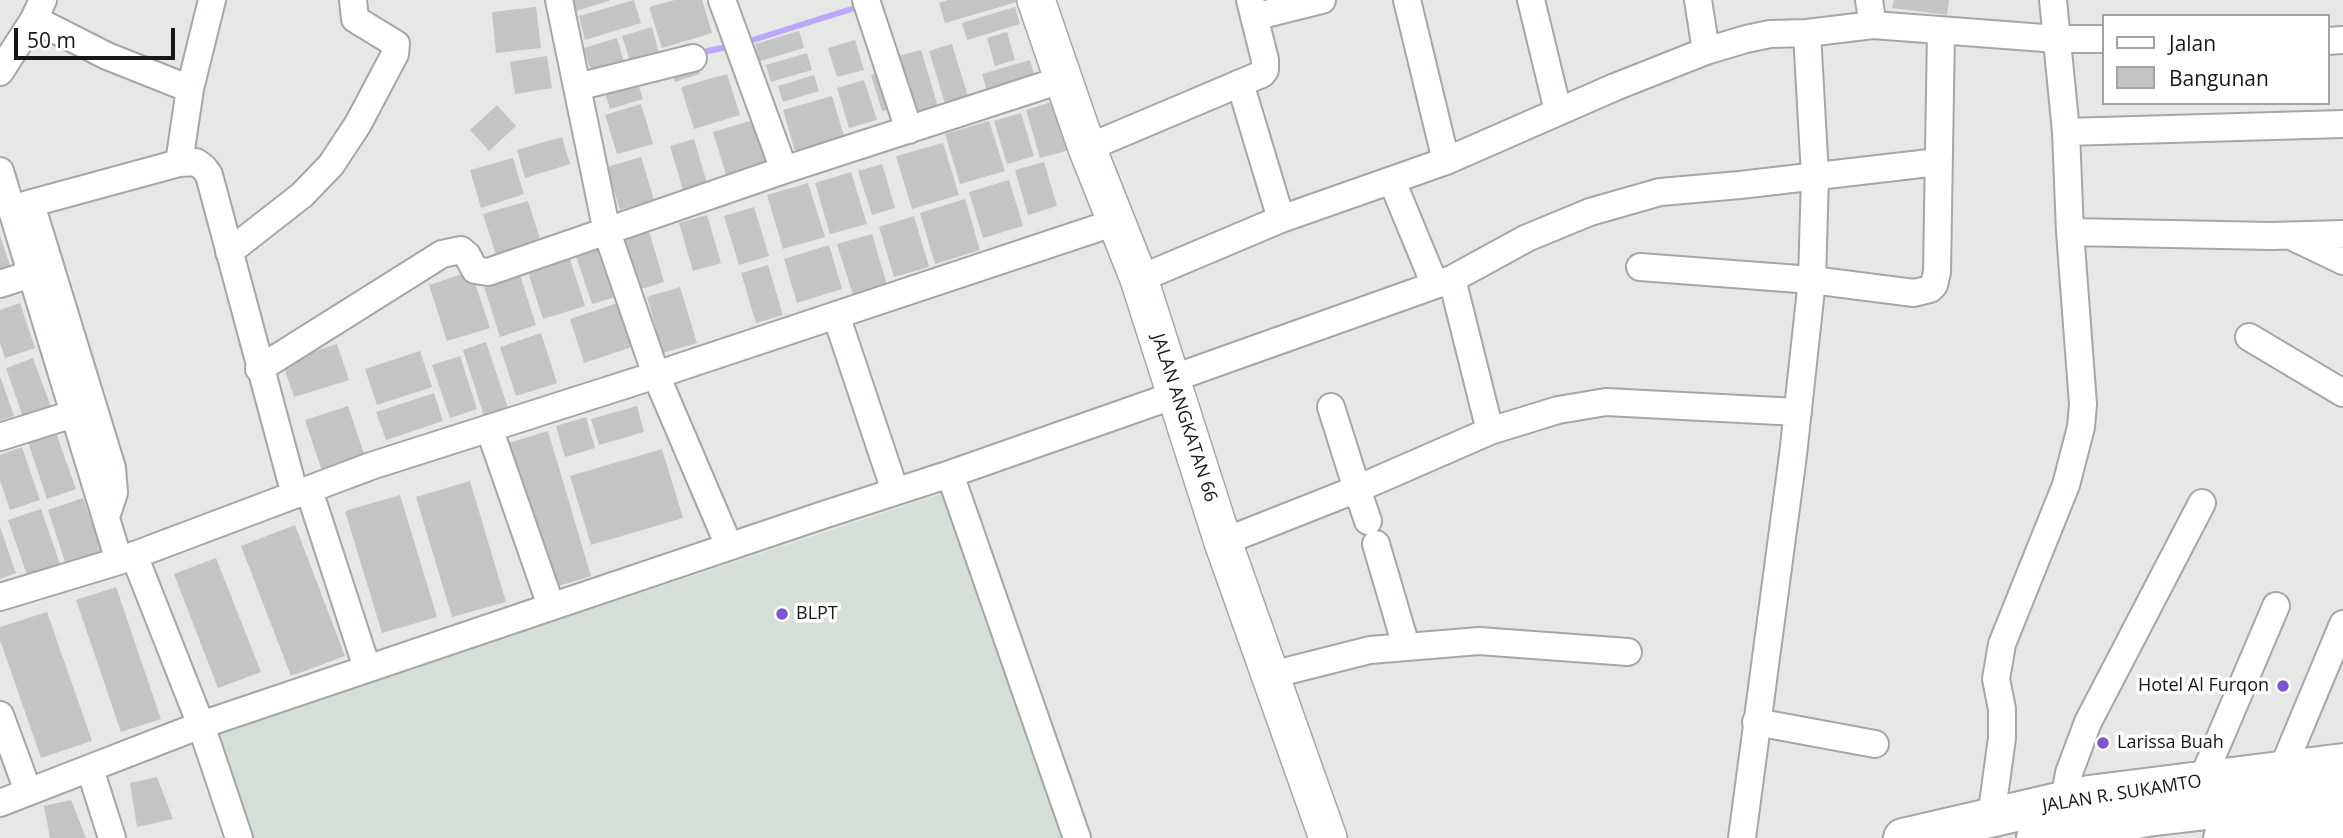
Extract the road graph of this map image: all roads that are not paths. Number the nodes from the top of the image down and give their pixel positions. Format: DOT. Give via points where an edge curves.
graph roads {
  1 [pos="212,0"];
  2 [pos="353,0"];
  3 [pos="559,0"];
  4 [pos="722,0"];
  5 [pos="1036,0"];
  6 [pos="1322,0"];
  7 [pos="1407,0"];
  8 [pos="1531,0"];
  9 [pos="1698,0"];
  10 [pos="2053,0"];
  11 [pos="1252,8"];
  12 [pos="39,9"];
  13 [pos="869,9"];
  14 [pos="1871,13"];
  15 [pos="1941,31"];
  16 [pos="1807,33"];
  17 [pos="2057,39"];
  18 [pos="2102,39"];
  19 [pos="1706,51"];
  20 [pos="693,58"];
  21 [pos="0,72"];
  22 [pos="1063,79"];
  23 [pos="1240,83"];
  24 [pos="577,87"];
  25 [pos="190,89"];
  26 [pos="1558,111"];
  27 [pos="2343,124"];
  28 [pos="909,130"];
  29 [pos="2066,132"];
  30 [pos="1087,148"];
  31 [pos="1446,161"];
  32 [pos="1938,162"];
  33 [pos="179,163"];
  34 [pos="784,170"];
  35 [pos="0,171"];
  36 [pos="1815,176"];
  37 [pos="1392,181"];
  38 [pos="20,206"];
  39 [pos="1281,219"];
  40 [pos="1116,222"];
  41 [pos="607,232"];
  42 [pos="2070,232"];
  43 [pos="2343,234"];
  44 [pos="2290,236"];
  45 [pos="229,252"];
  46 [pos="2343,261"];
  47 [pos="1640,267"];
  48 [pos="30,274"];
  49 [pos="1139,279"];
  50 [pos="1812,280"];
  51 [pos="1443,282"];
  52 [pos="0,284"];
  53 [pos="836,315"];
  54 [pos="2249,337"];
  55 [pos="260,369"];
  56 [pos="656,374"];
  57 [pos="1173,387"];
  58 [pos="2343,393"];
  59 [pos="1331,407"];
  60 [pos="1798,412"];
  61 [pos="73,414"];
  62 [pos="489,428"];
  63 [pos="1490,431"];
  64 [pos="0,437"];
  65 [pos="950,474"];
  66 [pos="1357,489"];
  67 [pos="895,491"];
  68 [pos="302,492"];
  69 [pos="2202,503"];
  70 [pos="106,519"];
  71 [pos="1223,542"];
  72 [pos="729,547"];
  73 [pos="127,558"];
  74 [pos="0,597"];
  75 [pos="551,606"];
  76 [pos="2276,606"];
  77 [pos="2343,624"];
  78 [pos="1406,646"];
  79 [pos="1628,652"];
  80 [pos="367,668"];
  81 [pos="1271,675"];
  82 [pos="0,715"];
  83 [pos="1756,722"];
  84 [pos="201,724"];
  85 [pos="1875,744"];
  86 [pos="2343,763"];
  87 [pos="90,769"];
  88 [pos="2282,770"];
  89 [pos="2202,780"];
  90 [pos="28,791"];
  91 [pos="2343,794"];
  92 [pos="2064,801"];
  93 [pos="0,803"];
  94 [pos="1991,818"];
  95 [pos="2343,825"];
  96 [pos="112,838"];
  97 [pos="239,838"];
  98 [pos="1077,838"];
  99 [pos="1328,838"];
  100 [pos="1742,838"];
  101 [pos="1903,838"];
  102 [pos="2036,838"];
  103 [pos="2223,838"];
  1 -- 25 [label="street"];
  2 -- 45 [label="street" via="355,19 396,44 395,54 331,165 302,195"];
  3 -- 24 [label="street"];
  4 -- 34 [label="street"];
  5 -- 22 [label="street, JALAN ANGKATAN 66"];
  6 -- 11 [label="street"];
  7 -- 31 [label="street"];
  8 -- 26 [label="street"];
  9 -- 19 [label="street"];
  10 -- 17 [label="street"];
  11 -- 23 [label="street" via="1265,70"];
  12 -- 21 [label="street"];
  12 -- 25 [label="street" via="107,56"];
  13 -- 28 [label="street"];
  14 -- 15 [label="street"];
  14 -- 16 [label="street"];
  15 -- 17 [label="street"];
  15 -- 32 [label="street"];
  16 -- 19 [label="street" via="1770,34"];
  16 -- 36 [label="street"];
  17 -- 18 [label="street"];
  17 -- 29 [label="street"];
  19 -- 26 [label="street"];
  20 -- 24 [label="street"];
  22 -- 28 [label="street"];
  22 -- 30 [label="street, JALAN ANGKATAN 66"];
  23 -- 30 [label="street"];
  23 -- 39 [label="street"];
  24 -- 41 [label="street"];
  25 -- 33 [label="street"];
  26 -- 31 [label="street"];
  27 -- 29 [label="street"];
  28 -- 34 [label="street"];
  29 -- 42 [label="street"];
  30 -- 40 [label="street, JALAN ANGKATAN 66"];
  31 -- 37 [label="street"];
  32 -- 36 [label="street"];
  32 -- 50 [label="street" via="1936,278 1930,289 1914,293"];
  33 -- 38 [label="street"];
  33 -- 45 [label="street" via="196,162 209,175"];
  34 -- 41 [label="street"];
  35 -- 38 [label="street"];
  36 -- 50 [label="street"];
  36 -- 51 [label="street" via="1660,192 1590,212 1527,238"];
  37 -- 39 [label="street"];
  37 -- 51 [label="street"];
  38 -- 48 [label="street"];
  38 -- 70 [label="street" via="112,468 114,492"];
  39 -- 49 [label="street"];
  40 -- 49 [label="street, JALAN ANGKATAN 66"];
  40 -- 53 [label="street"];
  41 -- 55 [label="street" via="488,272 475,270 461,250 442,254"];
  41 -- 56 [label="street"];
  42 -- 44 [label="street"];
  42 -- 94 [label="street" via="2081,428 2066,485 2002,644 1996,679 2002,738"];
  43 -- 44 [label="street"];
  44 -- 46 [label="street"];
  45 -- 55 [label="street"];
  47 -- 50 [label="street"];
  48 -- 52 [label="street"];
  48 -- 61 [label="street"];
  49 -- 57 [label="street, JALAN ANGKATAN 66"];
  50 -- 60 [label="street"];
  51 -- 57 [label="street"];
  51 -- 63 [label="street"];
  53 -- 56 [label="street"];
  53 -- 67 [label="street"];
  54 -- 58 [label="street"];
  55 -- 68 [label="street"];
  56 -- 62 [label="street"];
  56 -- 72 [label="street"];
  57 -- 65 [label="street"];
  57 -- 71 [label="street, JALAN ANGKATAN 66"];
  59 -- 66 [label="street"];
  60 -- 63 [label="street" via="1606,402 1558,410"];
  60 -- 83 [label="street"];
  61 -- 64 [label="street"];
  61 -- 70 [label="street"];
  62 -- 68 [label="street"];
  62 -- 75 [label="street"];
  63 -- 66 [label="street"];
  65 -- 67 [label="street"];
  65 -- 98 [label="street"];
  66 -- 71 [label="street"];
  66 -- 78 [label="street"];
  67 -- 72 [label="street"];
  68 -- 73 [label="street"];
  68 -- 80 [label="street"];
  69 -- 92 [label="street" via="2088,722"];
  70 -- 73 [label="street"];
  71 -- 81 [label="street, JALAN ANGKATAN 66"];
  72 -- 75 [label="street"];
  73 -- 74 [label="street"];
  73 -- 84 [label="street"];
  75 -- 80 [label="street"];
  76 -- 89 [label="street"];
  77 -- 88 [label="street"];
  78 -- 79 [label="street" via="1479,640"];
  78 -- 81 [label="street" via="1370,650"];
  80 -- 84 [label="street"];
  81 -- 99 [label="street, JALAN ANGKATAN 66"];
  82 -- 90 [label="street"];
  83 -- 85 [label="street"];
  83 -- 100 [label="street"];
  84 -- 87 [label="street"];
  84 -- 97 [label="street"];
  86 -- 88 [label="highway, JALAN R. SUKAMTO"];
  87 -- 90 [label="street"];
  87 -- 96 [label="street"];
  88 -- 89 [label="highway, JALAN R. SUKAMTO"];
  89 -- 92 [label="highway, JALAN R. SUKAMTO"];
  90 -- 93 [label="street"];
  91 -- 102 [label="highway" via="2147,817"];
  92 -- 94 [label="highway, JALAN R. SUKAMTO"];
  94 -- 101 [label="highway, JALAN R. SUKAMTO"];
  95 -- 103 [label="highway"];
}
